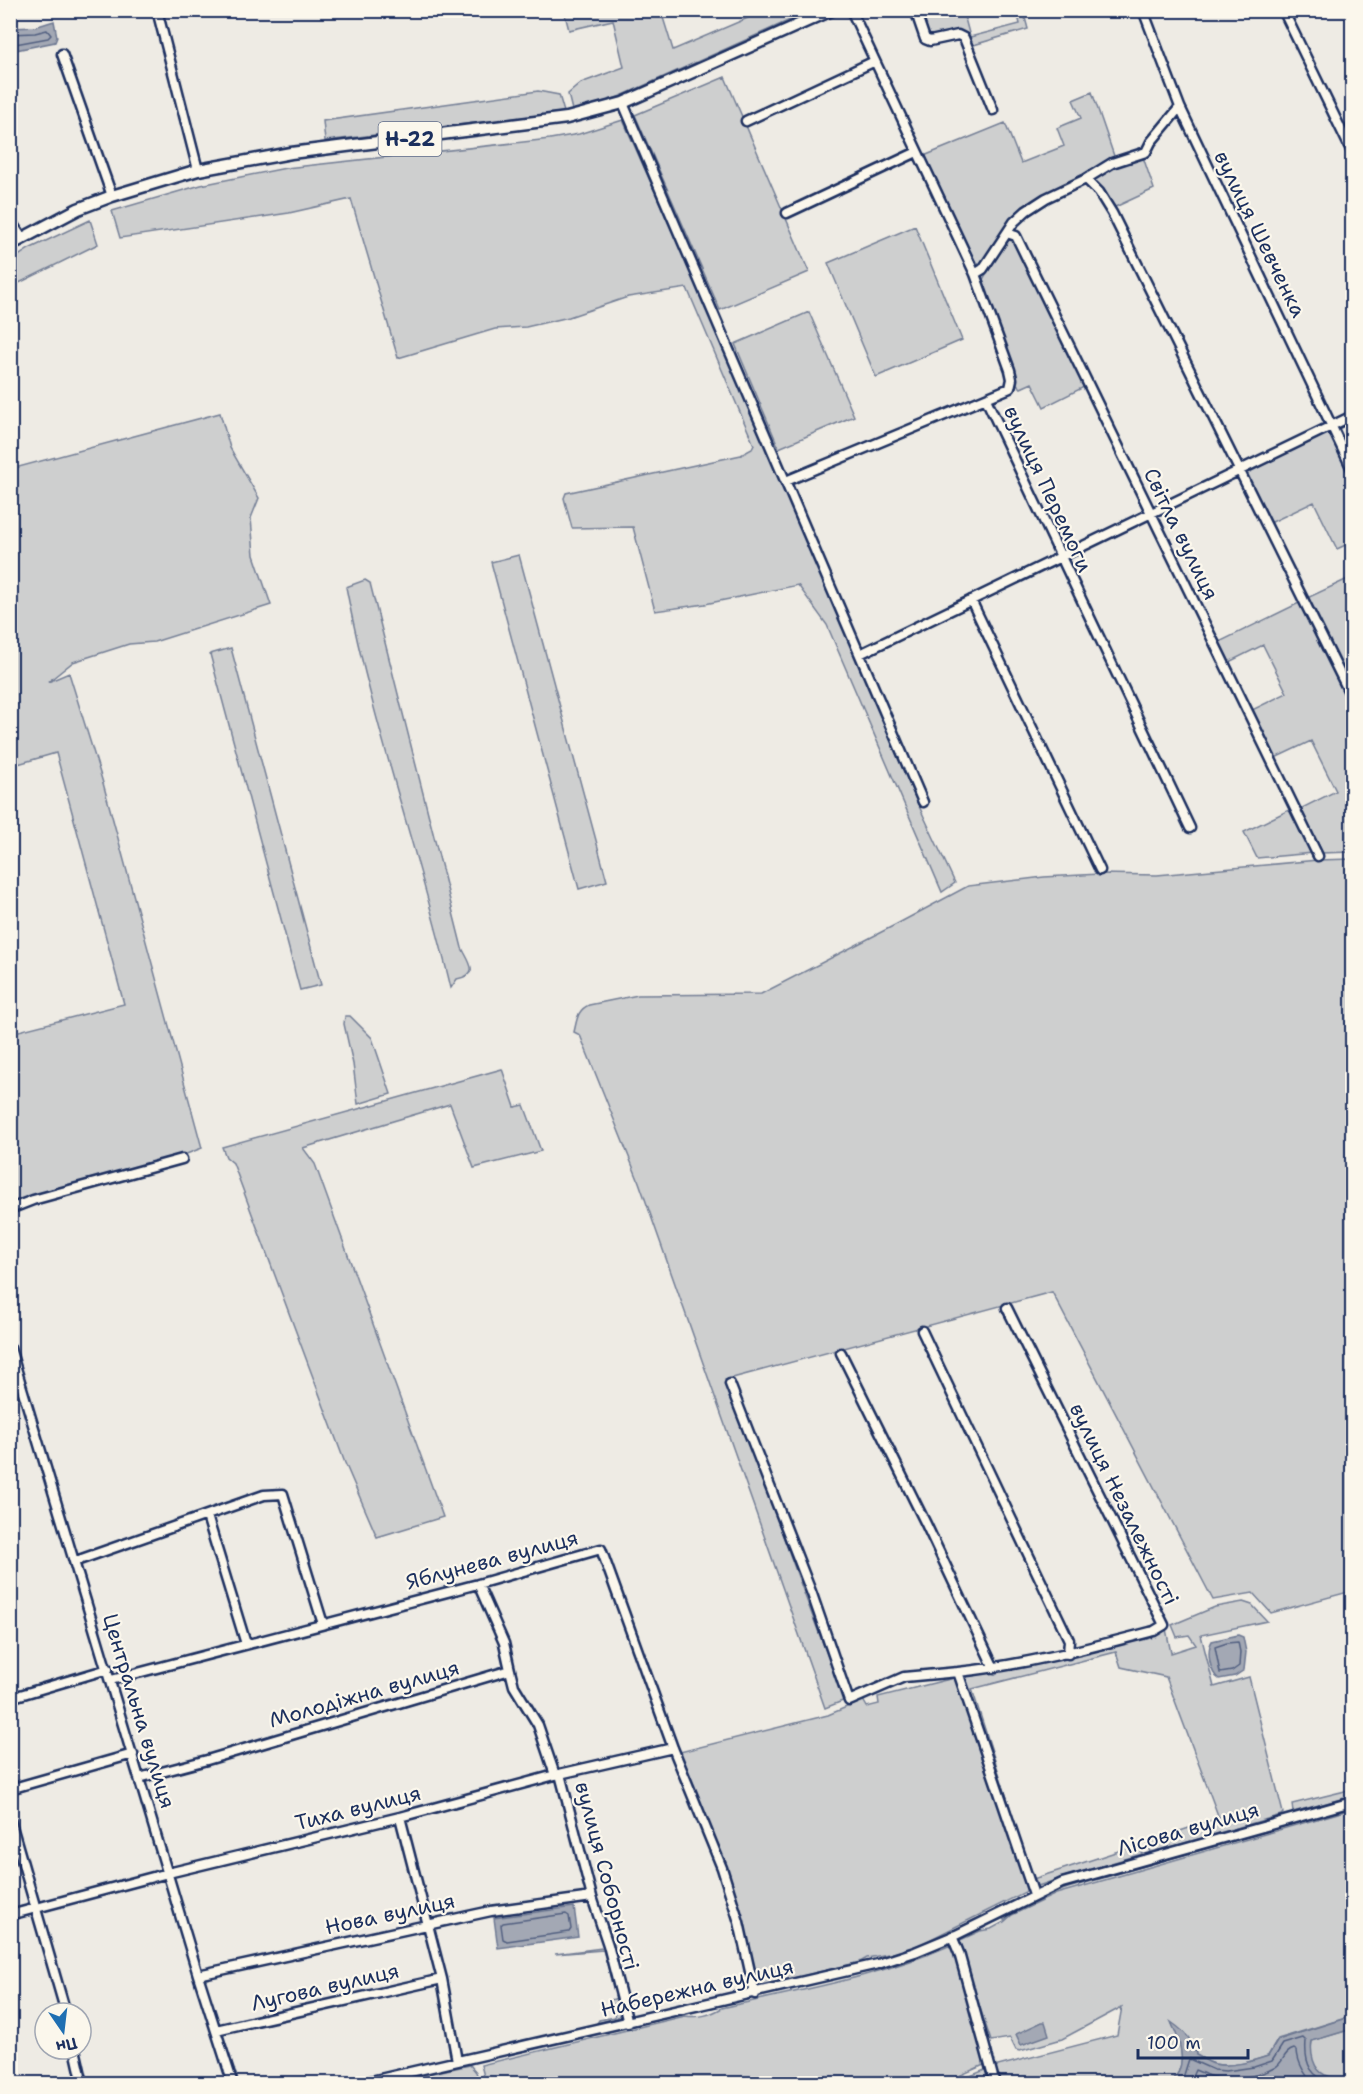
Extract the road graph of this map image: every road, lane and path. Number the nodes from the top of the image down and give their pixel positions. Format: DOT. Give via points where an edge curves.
graph roads {
  1 [pos="157,10"];
  2 [pos="832,10"];
  3 [pos="851,10"];
  4 [pos="915,10"];
  5 [pos="1143,10"];
  6 [pos="1283,10"];
  7 [pos="62,54"];
  8 [pos="875,61"];
  9 [pos="623,103"];
  10 [pos="1180,107"];
  11 [pos="993,110"];
  12 [pos="746,121"];
  13 [pos="917,152"];
  14 [pos="1353,152"];
  15 [pos="198,170"];
  16 [pos="1086,179"];
  17 [pos="112,196"];
  18 [pos="787,213"];
  19 [pos="10,220"];
  20 [pos="1007,233"];
  21 [pos="22,238"];
  22 [pos="10,245"];
  23 [pos="975,274"];
  24 [pos="986,399"];
  25 [pos="1353,416"];
  26 [pos="1332,426"];
  27 [pos="1353,469"];
  28 [pos="1240,470"];
  29 [pos="786,481"];
  30 [pos="1152,513"];
  31 [pos="1060,557"];
  32 [pos="971,600"];
  33 [pos="860,654"];
  34 [pos="1353,698"];
  35 [pos="923,802"];
  36 [pos="1190,828"];
  37 [pos="1318,856"];
  38 [pos="1100,870"];
  39 [pos="182,1159"];
  40 [pos="10,1209"];
  41 [pos="1007,1308"];
  42 [pos="922,1331"];
  43 [pos="10,1348"];
  44 [pos="841,1353"];
  45 [pos="12,1359"];
  46 [pos="730,1384"];
  47 [pos="207,1516"];
  48 [pos="76,1561"];
  49 [pos="478,1584"];
  50 [pos="323,1624"];
  51 [pos="246,1644"];
  52 [pos="1068,1654"];
  53 [pos="994,1668"];
  54 [pos="108,1669"];
  55 [pos="510,1670"];
  56 [pos="958,1672"];
  57 [pos="111,1680"];
  58 [pos="10,1698"];
  59 [pos="673,1748"];
  60 [pos="133,1754"];
  61 [pos="557,1774"];
  62 [pos="139,1778"];
  63 [pos="10,1789"];
  64 [pos="1353,1802"];
  65 [pos="400,1816"];
  66 [pos="10,1818"];
  67 [pos="168,1873"];
  68 [pos="1034,1895"];
  69 [pos="592,1897"];
  70 [pos="38,1909"];
  71 [pos="10,1915"];
  72 [pos="428,1923"];
  73 [pos="952,1936"];
  74 [pos="198,1975"];
  75 [pos="442,1979"];
  76 [pos="755,1994"];
  77 [pos="63,2001"];
  78 [pos="628,2023"];
  79 [pos="216,2030"];
  80 [pos="78,2061"];
  81 [pos="457,2061"];
  82 [pos="83,2084"];
  83 [pos="233,2084"];
  84 [pos="358,2084"];
  85 [pos="995,2084"];
  1 -- 15 [label="street"];
  2 -- 9 [label="main road, Н-22"];
  3 -- 8 [label="street, вулиця Перемоги"];
  4 -- 11 [label="street" via="926,39 958,35 964,38"];
  5 -- 10 [label="street, вулиця Шевченка"];
  6 -- 14 [label="street"];
  7 -- 17 [label="street"];
  8 -- 12 [label="street"];
  8 -- 13 [label="street, вулиця Перемоги"];
  9 -- 15 [label="main road, Н-22" via="567,118 291,153"];
  9 -- 29 [label="street"];
  10 -- 16 [label="street" via="1146,152 1112,164"];
  10 -- 26 [label="street, вулиця Шевченка"];
  13 -- 18 [label="street"];
  13 -- 23 [label="street, вулиця Перемоги"];
  15 -- 17 [label="main road, Н-22"];
  16 -- 20 [label="street" via="1026,211"];
  16 -- 28 [label="street" via="1112,213"];
  17 -- 21 [label="main road, Н-22"];
  19 -- 21 [label="street"];
  20 -- 23 [label="street" via="983,269"];
  20 -- 30 [label="street, Світла вулиця" via="1016,236"];
  21 -- 22 [label="main road, Н-22"];
  23 -- 24 [label="street, вулиця Перемоги" via="1012,380 1010,388"];
  24 -- 29 [label="street"];
  24 -- 31 [label="street, вулиця Перемоги"];
  25 -- 26 [label="street"];
  26 -- 27 [label="street, вулиця Шевченка"];
  26 -- 28 [label="street"];
  28 -- 30 [label="street"];
  28 -- 34 [label="street"];
  29 -- 33 [label="street"];
  30 -- 31 [label="street"];
  30 -- 37 [label="street, Світла вулиця"];
  31 -- 32 [label="street"];
  31 -- 36 [label="street, вулиця Перемоги"];
  32 -- 33 [label="street"];
  32 -- 38 [label="street"];
  33 -- 35 [label="street"];
  39 -- 40 [label="street"];
  41 -- 52 [label="street, вулиця Незалежності" via="1164,1626"];
  42 -- 52 [label="street" via="1069,1640"];
  43 -- 45 [label="street, Центральна вулиця"];
  44 -- 53 [label="street"];
  45 -- 48 [label="street, Центральна вулиця"];
  46 -- 56 [label="street, вулиця Незалежності" via="849,1701 904,1677"];
  47 -- 48 [label="street"];
  47 -- 50 [label="street" via="264,1496 283,1494"];
  47 -- 51 [label="street"];
  48 -- 54 [label="street, Центральна вулиця"];
  49 -- 50 [label="street, Яблунева вулиця"];
  49 -- 55 [label="street" via="504,1643"];
  49 -- 59 [label="street, Яблунева вулиця" via="601,1549"];
  50 -- 51 [label="street, Яблунева вулиця"];
  51 -- 57 [label="street, Яблунева вулиця"];
  52 -- 53 [label="street, вулиця Незалежності"];
  53 -- 56 [label="street, вулиця Незалежності"];
  54 -- 57 [label="street, Центральна вулиця"];
  54 -- 58 [label="street"];
  55 -- 61 [label="street"];
  55 -- 62 [label="street, Молодіжна вулиця"];
  56 -- 68 [label="street"];
  57 -- 60 [label="street, Центральна вулиця"];
  59 -- 61 [label="street, Тиха вулиця"];
  59 -- 76 [label="street, Яблунева вулиця" via="722,1869"];
  60 -- 62 [label="street, Центральна вулиця"];
  60 -- 63 [label="street"];
  61 -- 65 [label="street, Тиха вулиця"];
  61 -- 69 [label="street, вулиця Соборності"];
  62 -- 67 [label="street, Центральна вулиця"];
  64 -- 68 [label="street, Лісова вулиця" via="1062,1883"];
  65 -- 67 [label="street, Тиха вулиця"];
  65 -- 72 [label="street"];
  66 -- 70 [label="street"];
  67 -- 70 [label="street"];
  67 -- 74 [label="street, Центральна вулиця"];
  68 -- 73 [label="street, Набережна вулиця"];
  69 -- 72 [label="street, Нова вулиця"];
  69 -- 78 [label="street, вулиця Соборності"];
  70 -- 71 [label="street"];
  70 -- 77 [label="street"];
  72 -- 74 [label="street, Нова вулиця"];
  72 -- 75 [label="street"];
  73 -- 76 [label="street, Набережна вулиця" via="878,1964"];
  73 -- 85 [label="street"];
  74 -- 79 [label="street, Центральна вулиця"];
  75 -- 79 [label="street, Лугова вулиця"];
  75 -- 81 [label="street"];
  76 -- 78 [label="street, Набережна вулиця"];
  78 -- 81 [label="street, Набережна вулиця"];
  79 -- 83 [label="street, Центральна вулиця"];
  80 -- 82 [label="street"];
  81 -- 84 [label="street, Набережна вулиця"];
}
